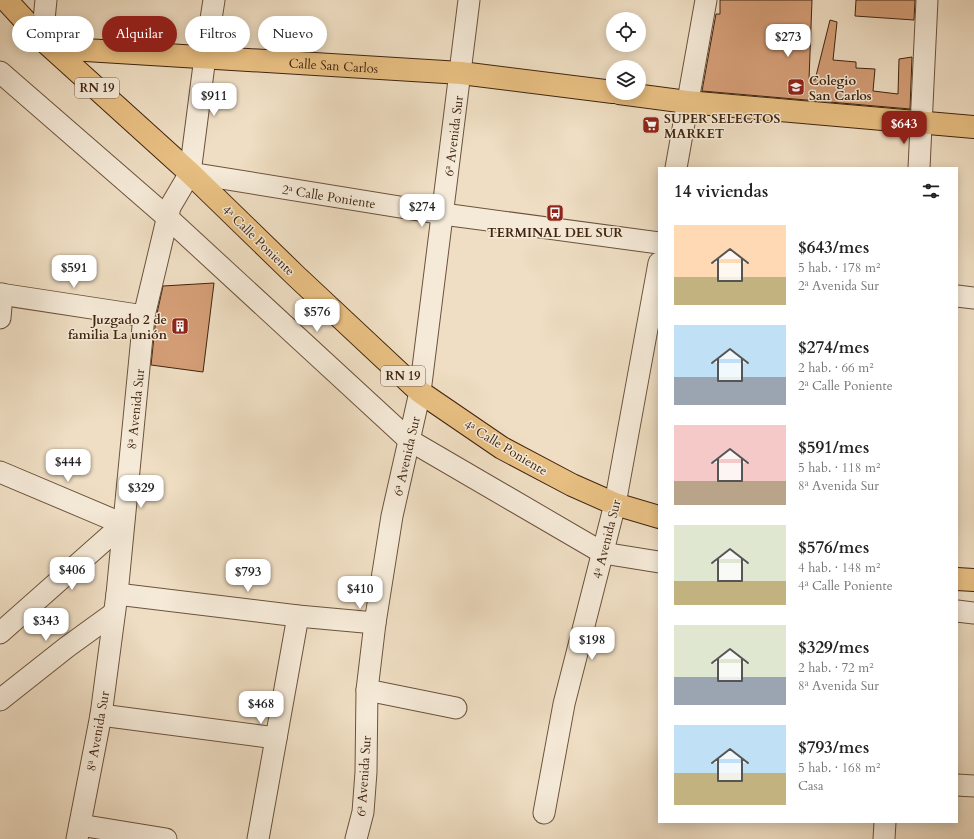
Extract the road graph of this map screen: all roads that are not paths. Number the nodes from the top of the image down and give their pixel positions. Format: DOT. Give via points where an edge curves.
graph roads {
  1 [pos="6,0"];
  2 [pos="46,0"];
  3 [pos="214,0"];
  4 [pos="469,0"];
  5 [pos="706,0"];
  6 [pos="927,0"];
  7 [pos="22,16"];
  8 [pos="47,16"];
  9 [pos="94,47"];
  10 [pos="58,52"];
  11 [pos="205,57"];
  12 [pos="0,72"];
  13 [pos="461,73"];
  14 [pos="606,91"];
  15 [pos="646,97"];
  16 [pos="687,102"];
  17 [pos="921,123"];
  18 [pos="974,127"];
  19 [pos="676,167"];
  20 [pos="919,167"];
  21 [pos="190,173"];
  22 [pos="443,214"];
  23 [pos="168,218"];
  24 [pos="658,243"];
  25 [pos="658,269"];
  26 [pos="1,294"];
  27 [pos="958,296"];
  28 [pos="974,298"];
  29 [pos="144,316"];
  30 [pos="0,318"];
  31 [pos="420,392"];
  32 [pos="409,440"];
  33 [pos="0,472"];
  34 [pos="615,504"];
  35 [pos="658,517"];
  36 [pos="123,524"];
  37 [pos="603,553"];
  38 [pos="658,562"];
  39 [pos="958,579"];
  40 [pos="974,580"];
  41 [pos="116,603"];
  42 [pos="958,611"];
  43 [pos="974,613"];
  44 [pos="298,616"];
  45 [pos="375,623"];
  46 [pos="0,633"];
  47 [pos="367,690"];
  48 [pos="0,700"];
  49 [pos="456,708"];
  50 [pos="102,715"];
  51 [pos="276,738"];
  52 [pos="958,785"];
  53 [pos="974,786"];
  54 [pos="544,813"];
  55 [pos="885,823"];
  56 [pos="79,832"];
  57 [pos="166,839"];
  58 [pos="258,839"];
  59 [pos="356,839"];
  60 [pos="884,839"];
  1 -- 7 [label="main road, 4ª Calle Poniente / RN 19"];
  2 -- 8 [label="street"];
  3 -- 11 [label="street, 8ª Avenida Sur"];
  4 -- 13 [label="street, 6ª Avenida Sur"];
  5 -- 16 [label="street"];
  6 -- 17 [label="street"];
  9 -- 11 [label="main road, Calle San Carlos"];
  10 -- 21 [label="main road, 4ª Calle Poniente / RN 19"];
  11 -- 13 [label="main road, Calle San Carlos"];
  11 -- 21 [label="street, 8ª Avenida Sur"];
  12 -- 23 [label="street"];
  13 -- 14 [label="main road, Calle San Carlos"];
  13 -- 22 [label="street, 6ª Avenida Sur"];
  15 -- 16 [label="main road"];
  16 -- 17 [label="main road"];
  16 -- 19 [label="street"];
  17 -- 18 [label="main road"];
  17 -- 20 [label="street"];
  21 -- 22 [label="street, 2ª Calle Poniente"];
  21 -- 23 [label="street, 8ª Avenida Sur" via="170,206"];
  21 -- 31 [label="main road, 4ª Calle Poniente / RN 19"];
  22 -- 24 [label="street, 2ª Calle Poniente"];
  22 -- 31 [label="street, 6ª Avenida Sur"];
  23 -- 29 [label="street, 8ª Avenida Sur"];
  23 -- 32 [label="street"];
  25 -- 34 [label="street, 4ª Avenida Sur"];
  26 -- 29 [label="street"];
  26 -- 30 [label="street"];
  27 -- 28 [label="street"];
  29 -- 36 [label="street, 8ª Avenida Sur"];
  31 -- 32 [label="street, 6ª Avenida Sur"];
  31 -- 34 [label="main road, 4ª Calle Poniente / RN 19" via="502,448 572,485"];
  32 -- 37 [label="street"];
  32 -- 45 [label="street, 6ª Avenida Sur" via="392,516"];
  33 -- 36 [label="street"];
  34 -- 35 [label="main road, 4ª Calle Poniente / RN 19"];
  34 -- 37 [label="street, 4ª Avenida Sur"];
  36 -- 41 [label="street, 8ª Avenida Sur"];
  36 -- 46 [label="street"];
  37 -- 38 [label="street"];
  37 -- 54 [label="street, 4ª Avenida Sur" via="564,704"];
  39 -- 40 [label="main road"];
  41 -- 44 [label="street"];
  41 -- 48 [label="street" via="67,647"];
  41 -- 50 [label="street, 8ª Avenida Sur"];
  42 -- 43 [label="street"];
  44 -- 45 [label="street"];
  44 -- 51 [label="street"];
  45 -- 47 [label="street, 6ª Avenida Sur"];
  47 -- 49 [label="street"];
  47 -- 59 [label="street, 6ª Avenida Sur" via="366,772 363,812"];
  50 -- 51 [label="street"];
  50 -- 56 [label="street, 8ª Avenida Sur"];
  51 -- 58 [label="street"];
  52 -- 53 [label="street"];
  55 -- 60 [label="street"];
  56 -- 57 [label="street"];
}
